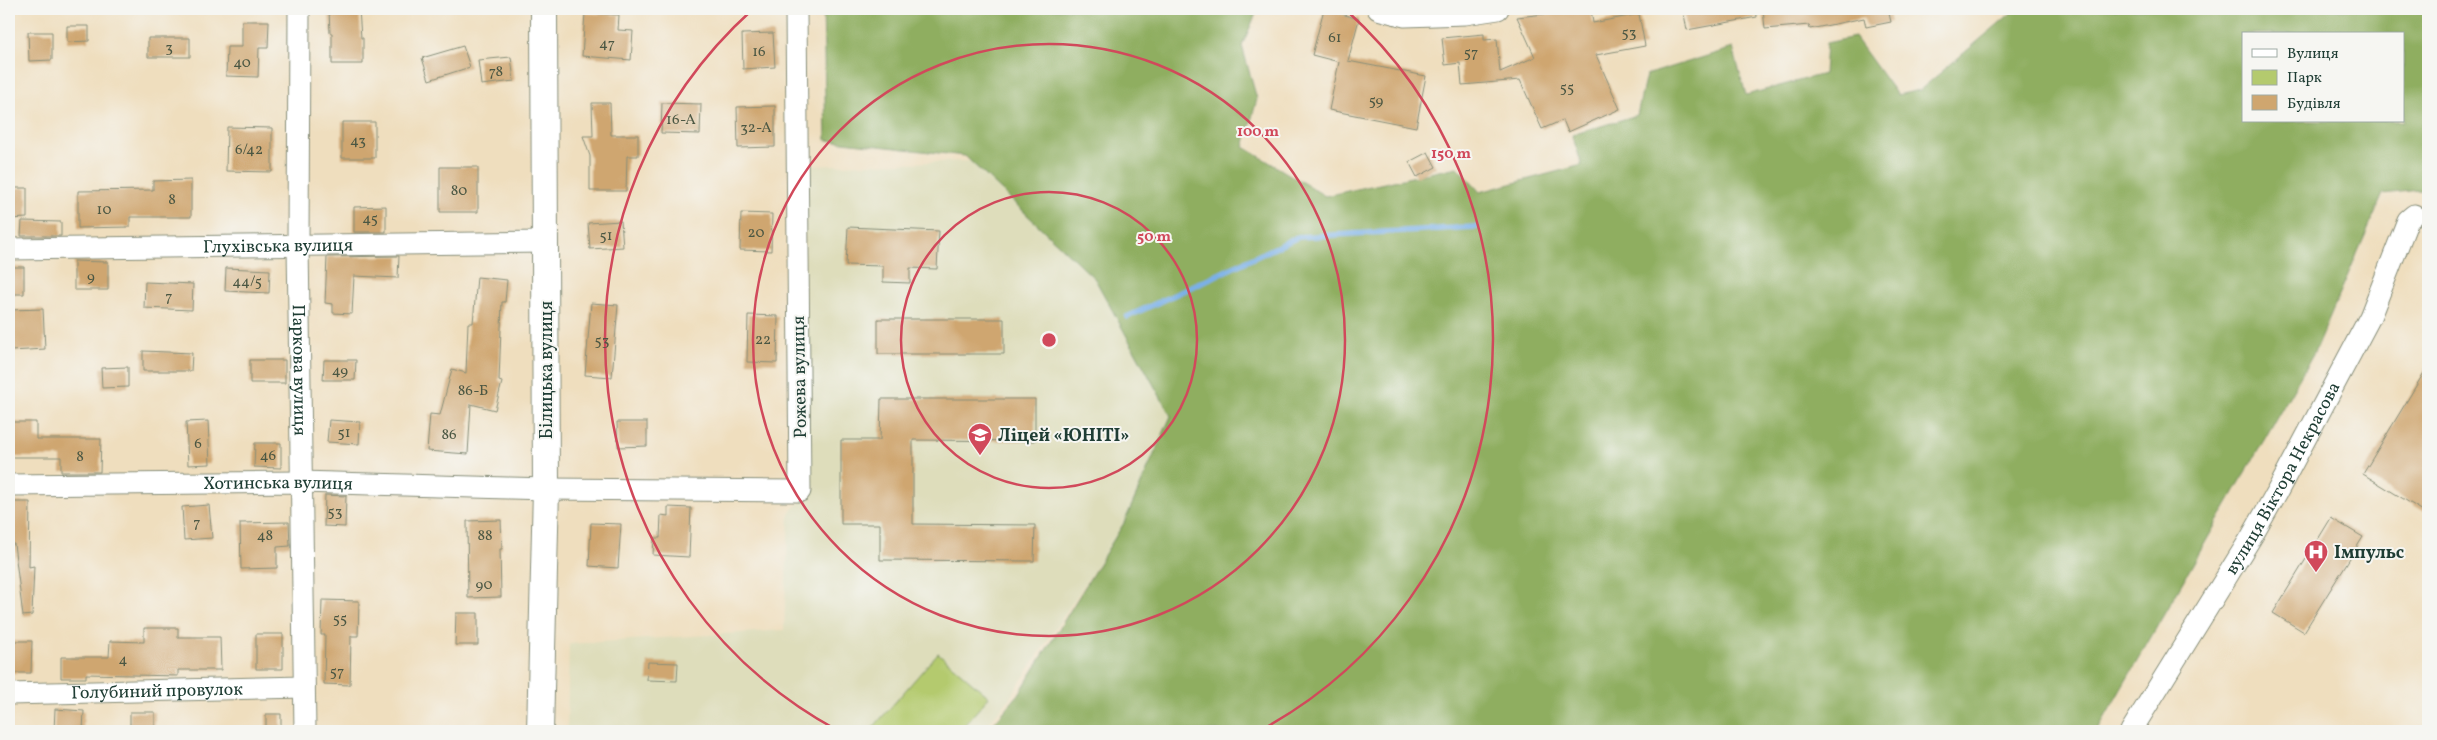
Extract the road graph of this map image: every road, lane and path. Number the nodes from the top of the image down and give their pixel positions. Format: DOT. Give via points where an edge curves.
graph roads {
  1 [pos="298,9"];
  2 [pos="544,9"];
  3 [pos="796,9"];
  4 [pos="1378,9"];
  5 [pos="1498,9"];
  6 [pos="2414,215"];
  7 [pos="546,242"];
  8 [pos="298,245"];
  9 [pos="9,249"];
  10 [pos="301,482"];
  11 [pos="9,485"];
  12 [pos="546,489"];
  13 [pos="304,687"];
  14 [pos="9,694"];
  15 [pos="305,731"];
  16 [pos="540,731"];
  17 [pos="2131,731"];
  1 -- 8 [label="street, Паркова вулиця"];
  2 -- 7 [label="main road, Білицька вулиця"];
  3 -- 12 [label="street, Рожева вулиця" via="800,491"];
  4 -- 5 [label="street" via="1405,16"];
  6 -- 17 [label="street, вулиця Віктора Некрасова" via="2408,220 2370,317 2256,529"];
  7 -- 8 [label="street, Глухівська вулиця"];
  7 -- 12 [label="main road, Білицька вулиця"];
  8 -- 9 [label="street, Глухівська вулиця"];
  8 -- 10 [label="street, Паркова вулиця"];
  10 -- 11 [label="street, Хотинська вулиця"];
  10 -- 12 [label="street, Хотинська вулиця"];
  10 -- 13 [label="street, Паркова вулиця"];
  12 -- 16 [label="main road, Білицька вулиця"];
  13 -- 14 [label="street, Голубиний провулок"];
  13 -- 15 [label="street, Паркова вулиця"];
}
